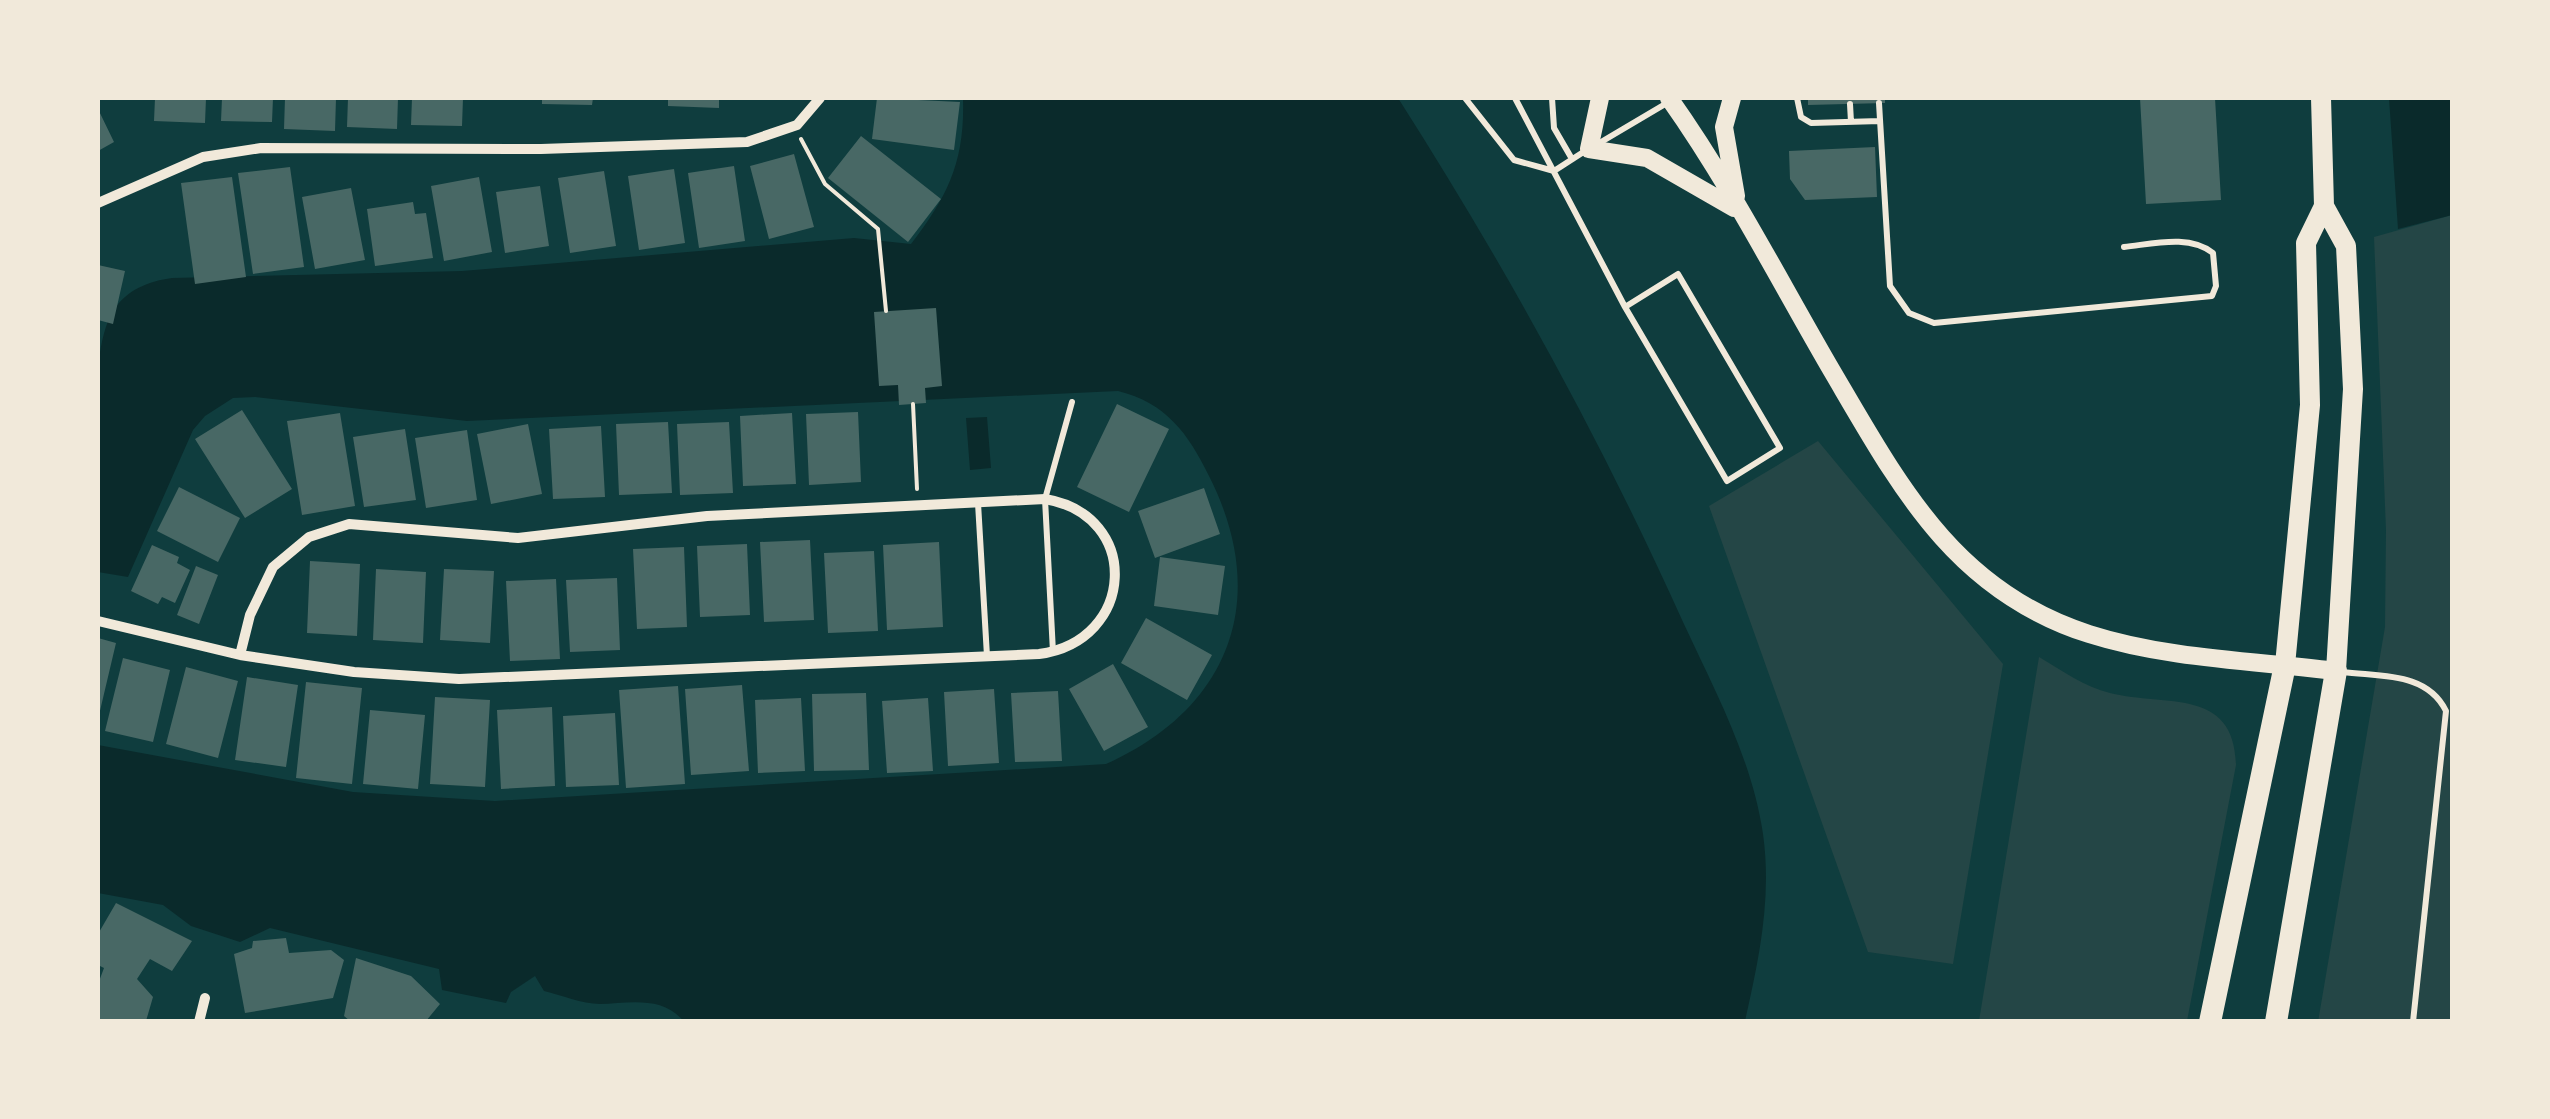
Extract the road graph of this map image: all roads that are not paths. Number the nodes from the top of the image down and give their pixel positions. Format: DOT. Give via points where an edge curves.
graph roads {
  1 [pos="820,98"];
  2 [pos="1465,98"];
  3 [pos="1516,98"];
  4 [pos="1552,98"];
  5 [pos="1600,98"];
  6 [pos="1732,98"];
  7 [pos="1797,98"];
  8 [pos="2310,98"];
  9 [pos="2321,98"];
  10 [pos="1673,99"];
  11 [pos="1880,103"];
  12 [pos="1850,104"];
  13 [pos="1851,122"];
  14 [pos="1880,122"];
  15 [pos="2322,126"];
  16 [pos="1590,149"];
  17 [pos="1572,159"];
  18 [pos="1554,171"];
  19 [pos="98,203"];
  20 [pos="2324,206"];
  21 [pos="1738,211"];
  22 [pos="2124,247"];
  23 [pos="1625,306"];
  24 [pos="1072,402"];
  25 [pos="1045,499"];
  26 [pos="978,502"];
  27 [pos="98,621"];
  28 [pos="1053,652"];
  29 [pos="240,655"];
  30 [pos="988,656"];
  31 [pos="2285,664"];
  32 [pos="2336,671"];
  33 [pos="205,998"];
  34 [pos="199,1022"];
  35 [pos="2210,1022"];
  36 [pos="2276,1022"];
  37 [pos="2413,1022"];
  1 -- 19 [label="street" via="797,126 746,142 233,151 171,168"];
  2 -- 18 [label="lane" via="1514,160"];
  3 -- 18 [label="lane"];
  4 -- 17 [label="lane" via="1554,128"];
  5 -- 16 [label="main road"];
  6 -- 21 [label="main road" via="1724,127"];
  7 -- 13 [label="lane" via="1801,117 1811,123"];
  8 -- 15 [label="main road"];
  9 -- 15 [label="main road"];
  10 -- 16 [label="lane"];
  10 -- 21 [label="main road"];
  11 -- 14 [label="lane"];
  12 -- 13 [label="lane"];
  13 -- 14 [label="lane"];
  14 -- 22 [label="lane" via="1890,286 1909,313 1934,322 2212,296 2212,253 2202,245"];
  15 -- 20 [label="main road"];
  16 -- 17 [label="lane"];
  16 -- 21 [label="main road" via="1647,158"];
  17 -- 18 [label="lane"];
  18 -- 23 [label="lane"];
  20 -- 31 [label="main road" via="2306,243 2310,405"];
  20 -- 32 [label="main road" via="2346,246 2354,389"];
  21 -- 31 [label="main road" via="1907,497 1975,571 2035,611 2087,634"];
  23 -- 23 [label="lane" via="1727,482 1780,448 1678,274"];
  24 -- 25 [label="lane"];
  25 -- 26 [label="street"];
  25 -- 28 [label="lane"];
  25 -- 28 [label="street" via="1089,517 1115,564 1105,615 1078,642"];
  26 -- 29 [label="street" via="644,521 518,538 373,523 338,527 309,537 273,568"];
  26 -- 30 [label="lane"];
  27 -- 29 [label="street"];
  28 -- 30 [label="street"];
  29 -- 30 [label="street" via="459,679"];
  31 -- 32 [label="main road"];
  31 -- 35 [label="highway"];
  32 -- 36 [label="highway"];
  32 -- 37 [label="lane" via="2412,680 2437,693 2446,711"];
  33 -- 34 [label="street"];
}
